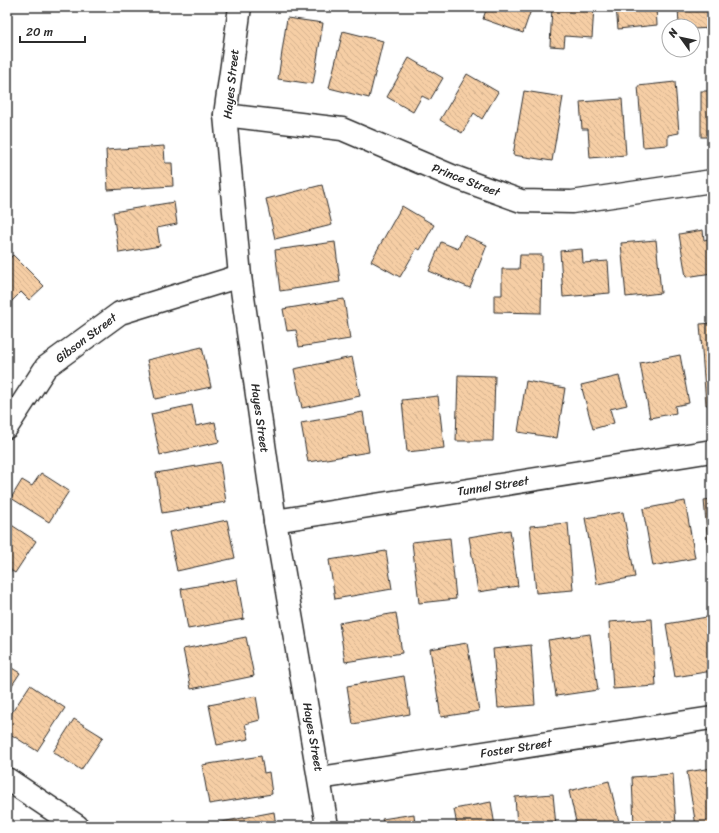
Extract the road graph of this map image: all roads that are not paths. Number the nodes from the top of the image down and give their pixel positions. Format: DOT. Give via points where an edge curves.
graph roads {
  1 [pos="240,7"];
  2 [pos="225,115"];
  3 [pos="712,181"];
  4 [pos="240,276"];
  5 [pos="7,427"];
  6 [pos="712,451"];
  7 [pos="275,520"];
  8 [pos="712,718"];
  9 [pos="320,778"];
  10 [pos="7,779"];
  11 [pos="77,826"];
  12 [pos="327,826"];
  1 -- 2 [label="street, Hayes Street"];
  2 -- 3 [label="street, Prince Street" via="342,129 452,176 521,201 572,202"];
  2 -- 4 [label="street, Hayes Street"];
  4 -- 5 [label="street, Gibson Street" via="120,313 46,367"];
  4 -- 7 [label="street, Hayes Street"];
  6 -- 7 [label="street, Tunnel Street"];
  7 -- 9 [label="street, Hayes Street"];
  8 -- 9 [label="street, Foster Street"];
  9 -- 12 [label="street, Hayes Street"];
  10 -- 11 [label="street"];
}
